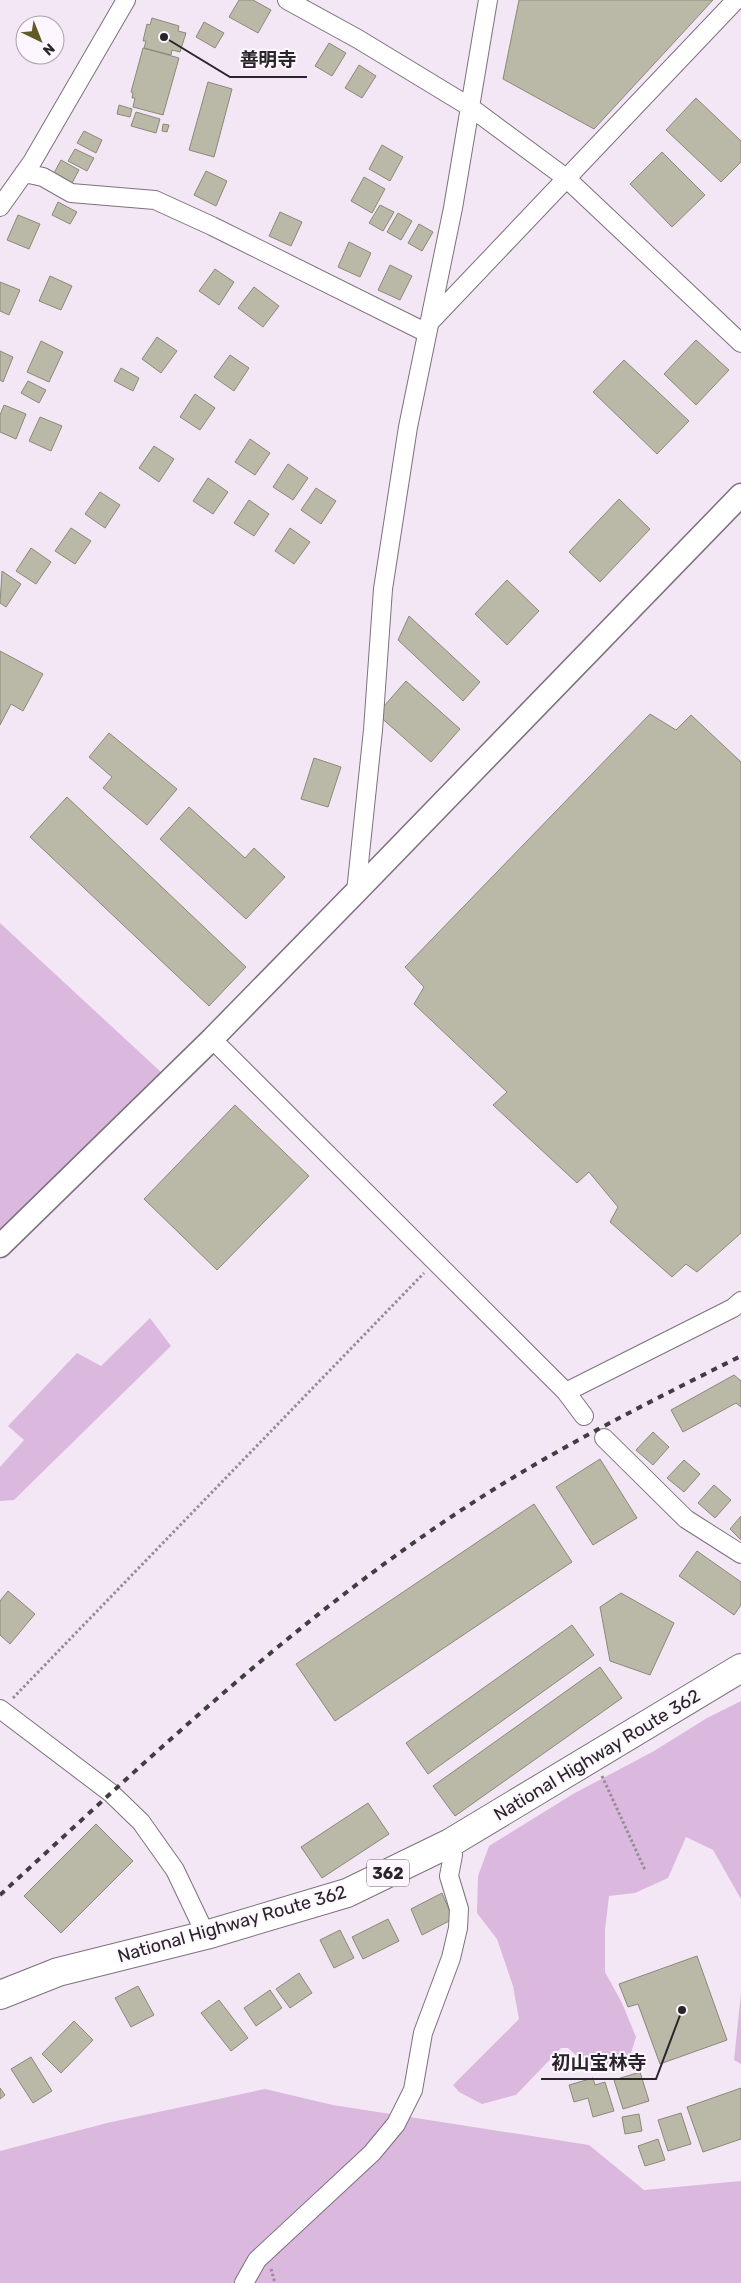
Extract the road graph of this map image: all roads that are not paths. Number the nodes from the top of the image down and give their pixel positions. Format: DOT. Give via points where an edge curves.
graph roads {
  1 [pos="126,0"];
  2 [pos="288,0"];
  3 [pos="488,0"];
  4 [pos="736,0"];
  5 [pos="470,107"];
  6 [pos="24,173"];
  7 [pos="566,178"];
  8 [pos="0,207"];
  9 [pos="428,328"];
  10 [pos="741,343"];
  11 [pos="741,495"];
  12 [pos="356,892"];
  13 [pos="212,1039"];
  14 [pos="0,1246"];
  15 [pos="741,1301"];
  16 [pos="566,1392"];
  17 [pos="584,1416"];
  18 [pos="604,1438"];
  19 [pos="741,1554"];
  20 [pos="741,1668"];
  21 [pos="1,1710"];
  22 [pos="450,1844"];
  23 [pos="206,1935"];
  24 [pos="0,1996"];
  25 [pos="244,2283"];
  1 -- 6 [label="street"];
  2 -- 5 [label="street" via="358,38"];
  3 -- 5 [label="street"];
  4 -- 7 [label="street"];
  5 -- 7 [label="street"];
  5 -- 9 [label="street"];
  6 -- 8 [label="street"];
  6 -- 9 [label="street" via="44,177 71,193 155,200"];
  7 -- 9 [label="street"];
  7 -- 10 [label="street"];
  9 -- 12 [label="street" via="408,427 383,589 373,730"];
  11 -- 12 [label="street"];
  12 -- 13 [label="street"];
  13 -- 14 [label="street"];
  13 -- 16 [label="street"];
  15 -- 16 [label="street" via="733,1308"];
  16 -- 17 [label="street"];
  18 -- 19 [label="street" via="686,1519"];
  20 -- 22 [label="highway, National Highway Route 362 / 362"];
  21 -- 23 [label="street" via="111,1793 141,1822 175,1870"];
  22 -- 23 [label="highway, National Highway Route 362 / 362" via="347,1893"];
  22 -- 25 [label="street" via="453,1855 449,1876 459,1909 458,1928 451,1958 423,2033 413,2090 396,2124 372,2153 257,2260"];
  23 -- 24 [label="highway, National Highway Route 362 / 362" via="58,1972"];
}
